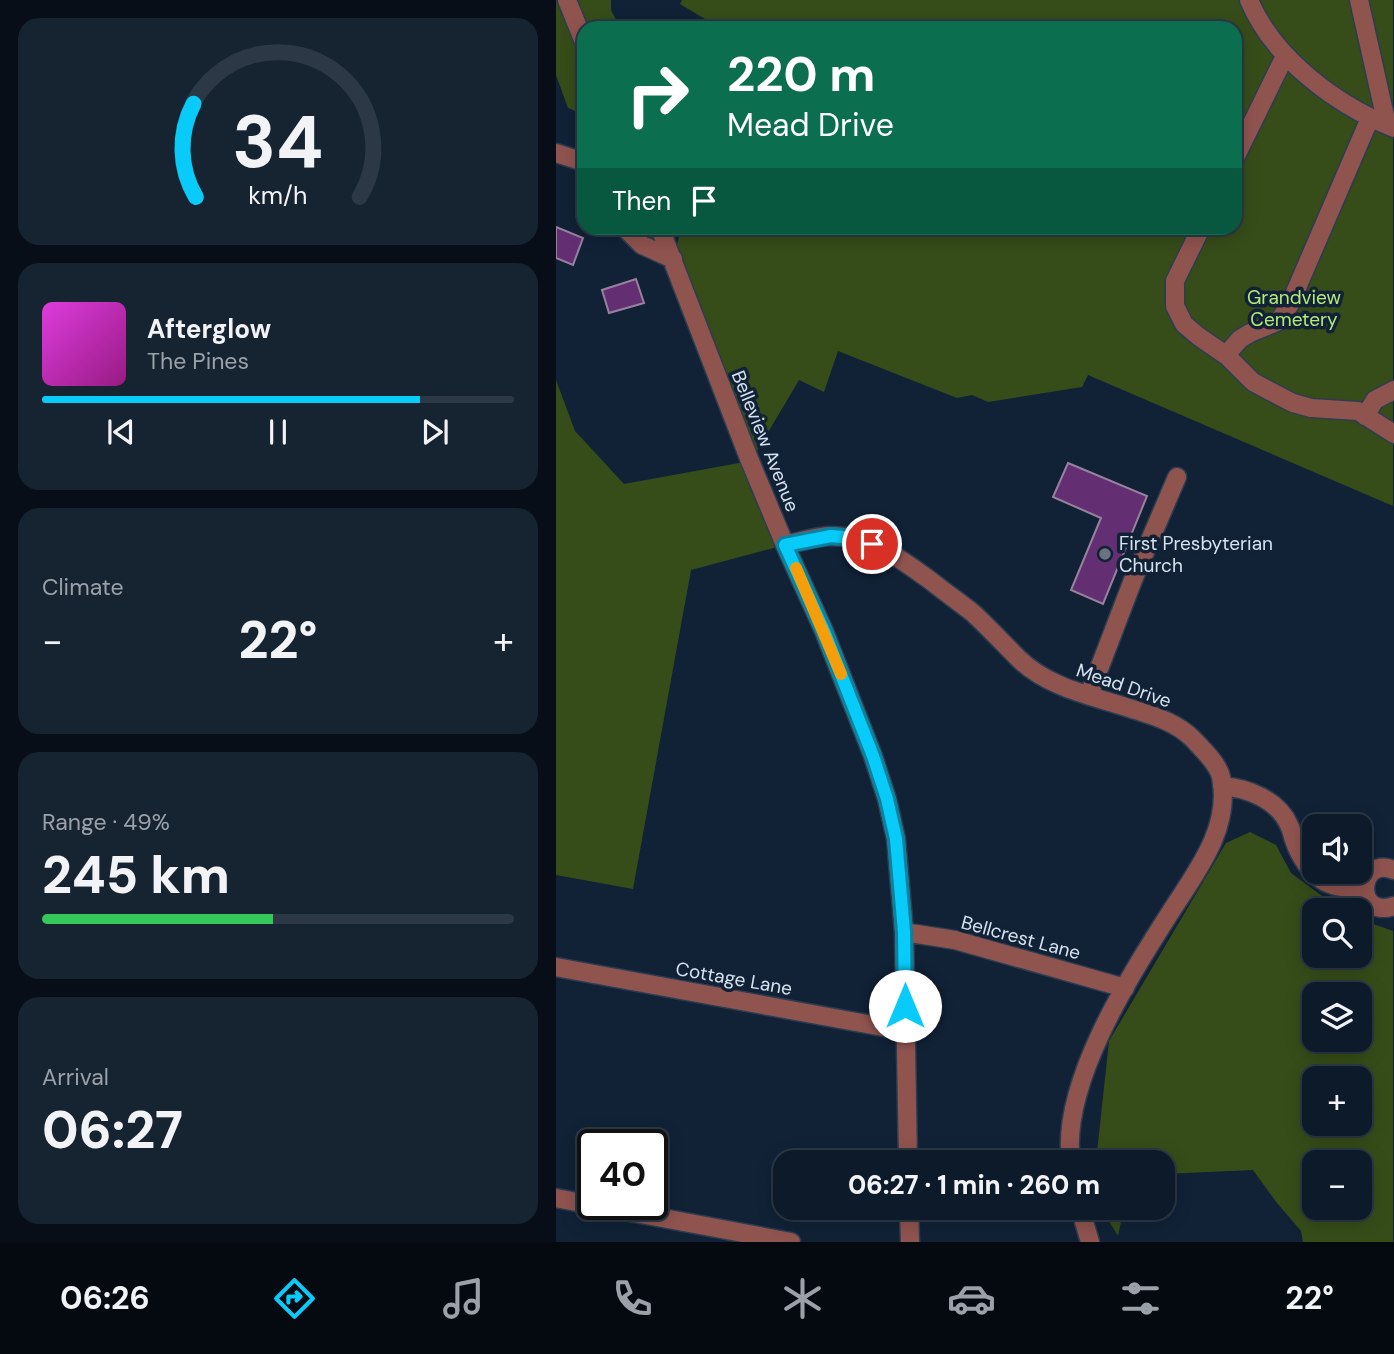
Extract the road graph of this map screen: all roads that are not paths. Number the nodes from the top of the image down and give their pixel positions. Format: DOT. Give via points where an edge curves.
graph roads {
  1 [pos="567,0"];
  2 [pos="1249,0"];
  3 [pos="1359,0"];
  4 [pos="577,25"];
  5 [pos="1285,55"];
  6 [pos="1383,124"];
  7 [pos="1242,144"];
  8 [pos="556,153"];
  9 [pos="577,160"];
  10 [pos="632,235"];
  11 [pos="663,235"];
  12 [pos="1198,235"];
  13 [pos="673,259"];
  14 [pos="1226,355"];
  15 [pos="1394,390"];
  16 [pos="1366,416"];
  17 [pos="1394,434"];
  18 [pos="1177,477"];
  19 [pos="785,545"];
  20 [pos="1089,695"];
  21 [pos="1222,786"];
  22 [pos="1394,870"];
  23 [pos="1364,889"];
  24 [pos="1394,906"];
  25 [pos="904,932"];
  26 [pos="556,967"];
  27 [pos="1125,988"];
  28 [pos="905,1031"];
  29 [pos="908,1150"];
  30 [pos="1070,1150"];
  31 [pos="556,1198"];
  32 [pos="909,1220"];
  33 [pos="1084,1220"];
  34 [pos="791,1242"];
  35 [pos="910,1242"];
  36 [pos="1090,1242"];
  1 -- 4 [label="street"];
  2 -- 5 [label="street" via="1257,19"];
  3 -- 6 [label="street"];
  5 -- 6 [label="street" via="1323,88"];
  5 -- 7 [label="street"];
  6 -- 14 [label="street" via="1279,321 1240,339"];
  8 -- 9 [label="street"];
  10 -- 13 [label="street" via="642,245"];
  11 -- 13 [label="street, Belleview Avenue"];
  12 -- 14 [label="street" via="1175,281 1175,306 1184,324"];
  13 -- 19 [label="street, Belleview Avenue"];
  14 -- 16 [label="street" via="1253,382 1293,403 1358,411"];
  15 -- 16 [label="street" via="1375,400"];
  16 -- 17 [label="street"];
  18 -- 20 [label="street"];
  19 -- 20 [label="street, Mead Drive" via="831,536 853,538 892,553 972,613 1026,666"];
  19 -- 25 [label="street, Belleview Avenue" via="829,643 887,799 896,839"];
  20 -- 21 [label="street, Mead Drive" via="1177,726 1209,757"];
  21 -- 23 [label="street" via="1250,792 1276,807 1303,859 1324,881"];
  21 -- 27 [label="street, Mead Drive" via="1220,818 1207,855"];
  22 -- 23 [label="street" via="1378,868 1365,880"];
  23 -- 24 [label="street" via="1373,905"];
  25 -- 27 [label="street, Bellcrest Lane" via="956,940"];
  25 -- 28 [label="street, Belleview Avenue"];
  26 -- 28 [label="street, Cottage Lane"];
  27 -- 30 [label="street, Mead Drive" via="1073,1108"];
  28 -- 29 [label="street, Belleview Avenue"];
  31 -- 34 [label="street"];
  32 -- 35 [label="street"];
  33 -- 36 [label="street"];
}
